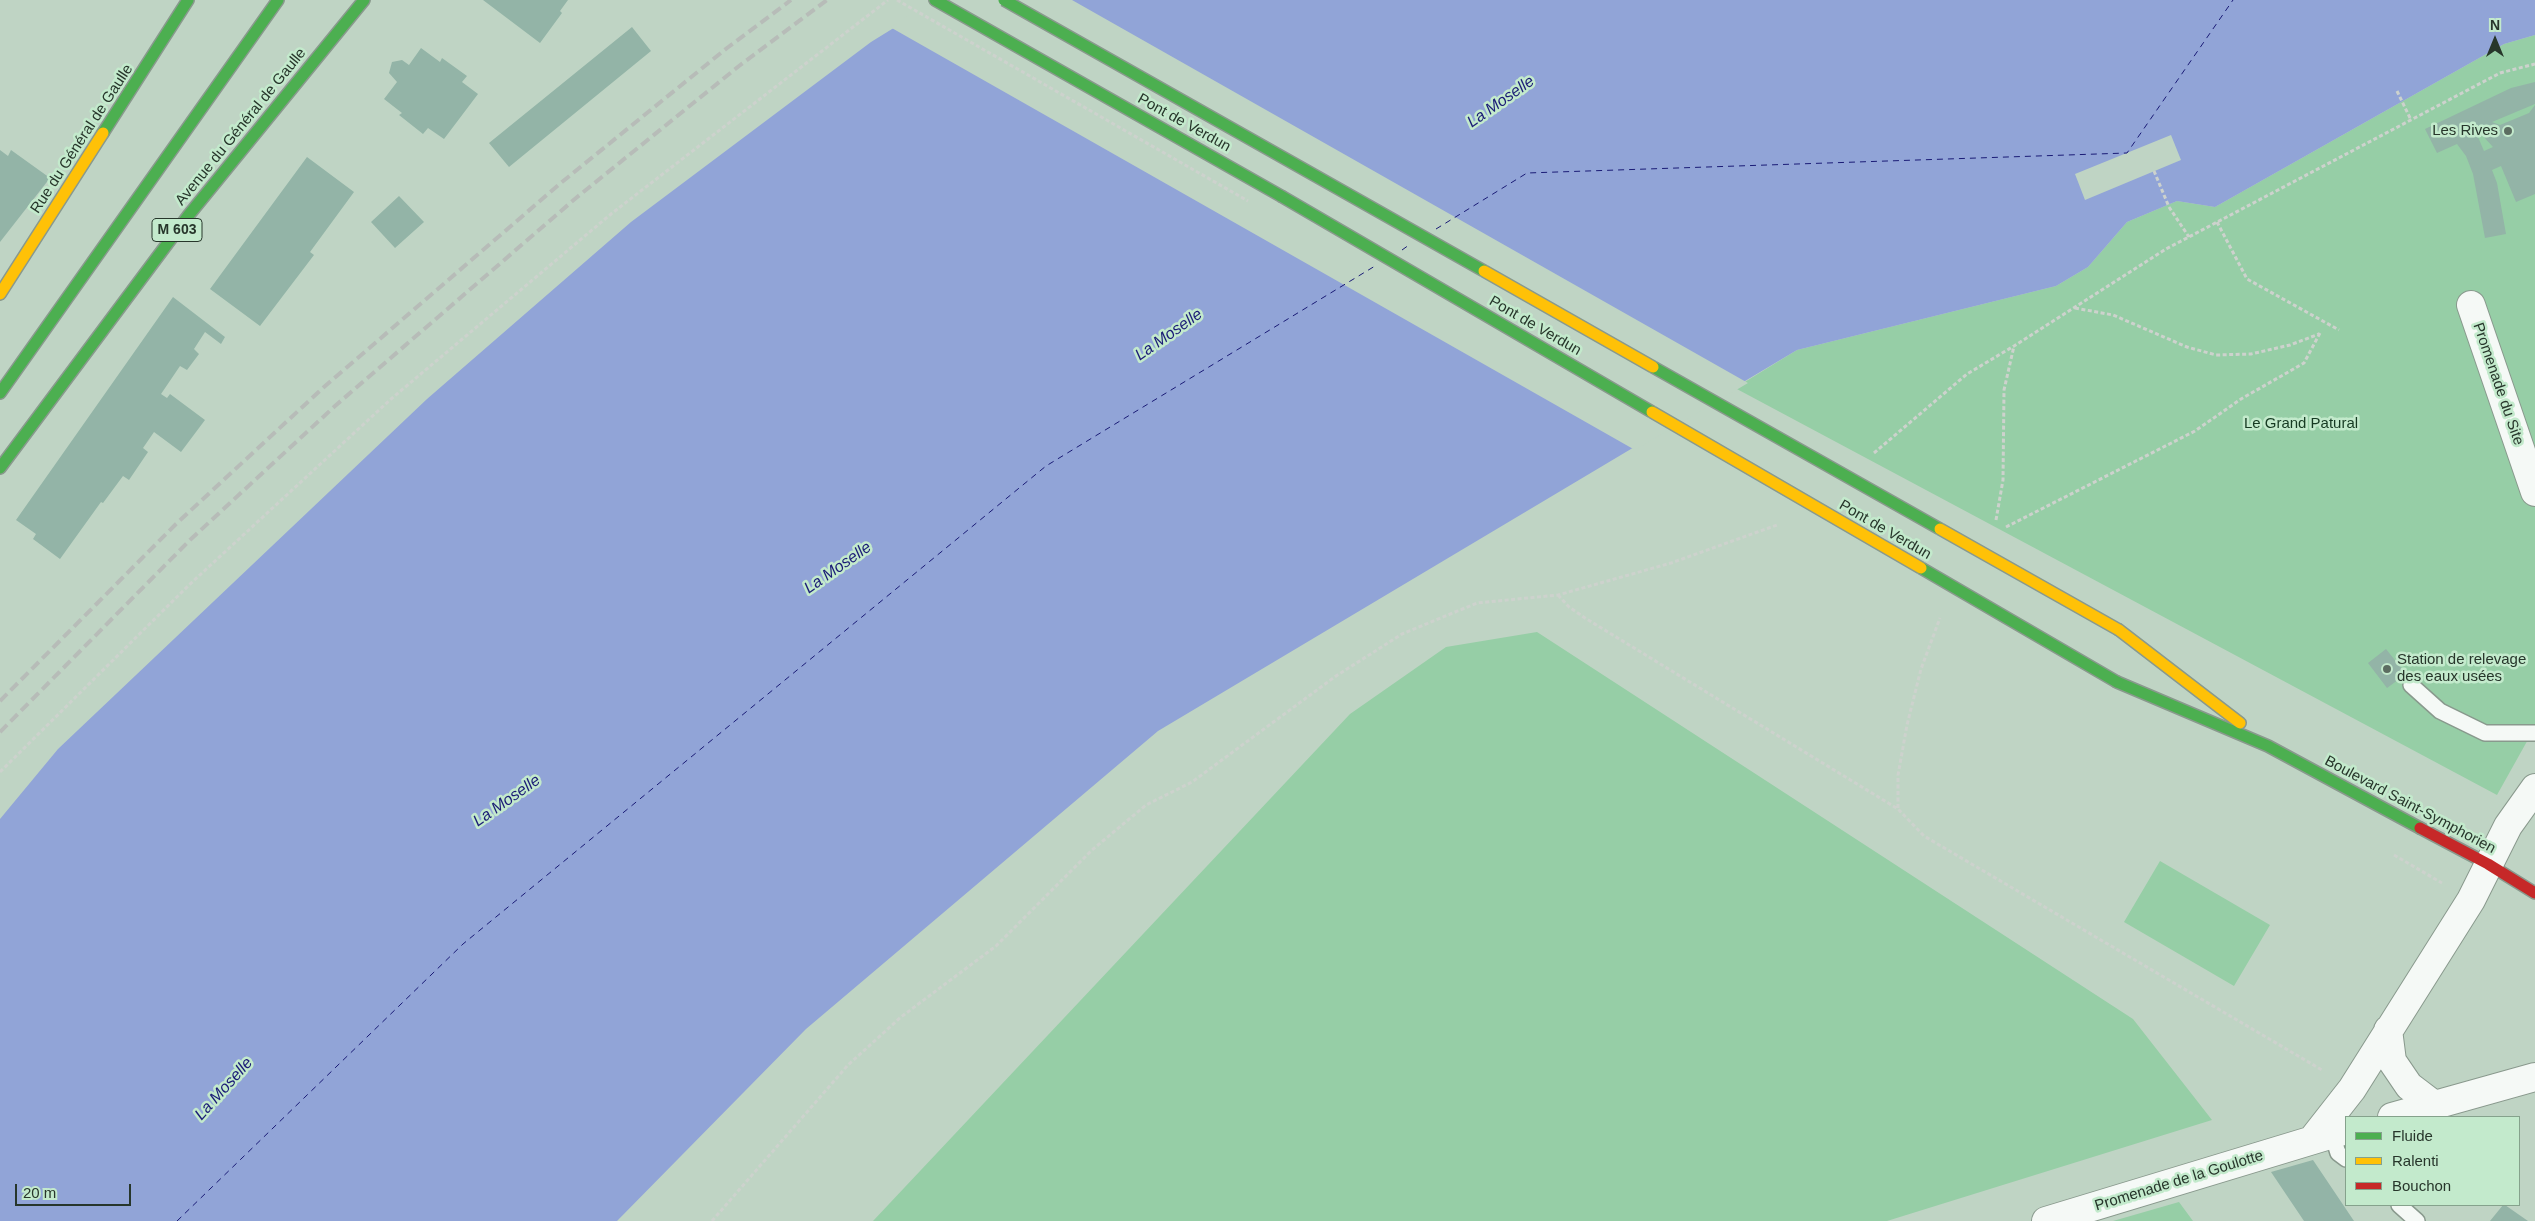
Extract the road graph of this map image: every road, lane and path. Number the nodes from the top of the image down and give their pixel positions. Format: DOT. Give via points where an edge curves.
graph roads {
  1 [pos="188,0"];
  2 [pos="278,0"];
  3 [pos="364,0"];
  4 [pos="888,0"];
  5 [pos="935,0"];
  6 [pos="1004,0"];
  7 [pos="2535,64"];
  8 [pos="2397,91"];
  9 [pos="2411,120"];
  10 [pos="2154,171"];
  11 [pos="2217,222"];
  12 [pos="2189,237"];
  13 [pos="0,294"];
  14 [pos="2471,305"];
  15 [pos="2074,308"];
  16 [pos="2339,330"];
  17 [pos="0,393"];
  18 [pos="1870,456"];
  19 [pos="0,468"];
  20 [pos="2535,492"];
  21 [pos="1778,524"];
  22 [pos="2003,529"];
  23 [pos="1558,595"];
  24 [pos="2119,630"];
  25 [pos="2117,682"];
  26 [pos="2411,685"];
  27 [pos="2535,733"];
  28 [pos="2268,746"];
  29 [pos="0,772"];
  30 [pos="2535,788"];
  31 [pos="2488,864"];
  32 [pos="2535,893"];
  33 [pos="2388,1030"];
  34 [pos="2535,1077"];
  35 [pos="2352,1089"];
  36 [pos="2434,1105"];
  37 [pos="2396,1116"];
  38 [pos="2330,1135"];
  39 [pos="2345,1158"];
  40 [pos="2399,1206"];
  41 [pos="712,1221"];
  42 [pos="2046,1221"];
  43 [pos="2418,1221"];
  1 -- 13 [label="main road, Rue du Général de Gaulle"];
  2 -- 17 [label="main road"];
  3 -- 19 [label="main road, Avenue du Général de Gaulle / M 603" via="188,216"];
  4 -- 29 [label="path" via="611,214 390,399 189,585"];
  5 -- 25 [label="main road, Pont de Verdun, bridge" via="1282,196"];
  6 -- 24 [label="main road, Pont de Verdun, bridge"];
  7 -- 9 [label="path" via="2500,73"];
  8 -- 9 [label="path"];
  9 -- 11 [label="path"];
  10 -- 12 [label="path" via="2170,207"];
  11 -- 12 [label="path"];
  11 -- 16 [label="path" via="2247,279"];
  12 -- 15 [label="path"];
  14 -- 20 [label="street, Promenade du Site"];
  15 -- 18 [label="path" via="1967,374"];
  15 -- 22 [label="path" via="2113,315 2187,347 2216,355 2251,354 2320,334 2304,363 2241,399 2195,431"];
  21 -- 23 [label="path" via="1671,563"];
  23 -- 35 [label="path" via="1568,607 1585,618 1898,809 1924,836"];
  23 -- 41 [label="path" via="1477,603 1402,634 1336,676 1192,782 1146,805 1092,850 996,946 901,1017 848,1064"];
  24 -- 28 [label="main road, Boulevard Saint-Symphorien"];
  25 -- 28 [label="main road, Boulevard Saint-Symphorien"];
  26 -- 27 [label="lane" via="2440,711 2484,733"];
  28 -- 31 [label="main road, Boulevard Saint-Symphorien"];
  30 -- 31 [label="street" via="2508,826"];
  31 -- 32 [label="main road, Boulevard Saint-Symphorien"];
  31 -- 33 [label="street" via="2471,900"];
  33 -- 35 [label="street"];
  33 -- 36 [label="street" via="2392,1061 2408,1086"];
  34 -- 36 [label="street"];
  35 -- 38 [label="street"];
  36 -- 37 [label="street"];
  38 -- 39 [label="lane" via="2338,1152"];
  38 -- 42 [label="street, Promenade de la Goulotte"];
  40 -- 43 [label="lane"];
}
